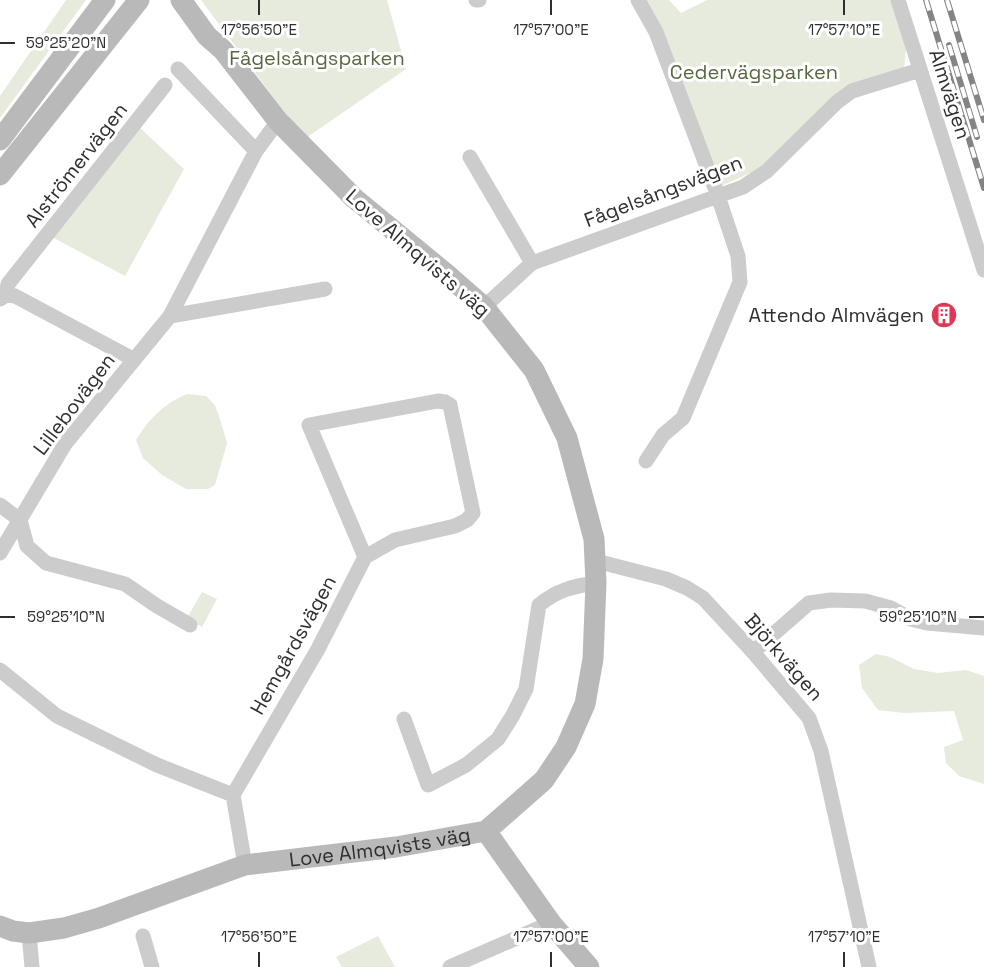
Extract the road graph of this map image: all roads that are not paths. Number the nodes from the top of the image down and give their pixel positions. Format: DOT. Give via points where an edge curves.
graph roads {
  1 [pos="105,0"];
  2 [pos="139,0"];
  3 [pos="182,0"];
  4 [pos="195,0"];
  5 [pos="638,0"];
  6 [pos="898,0"];
  7 [pos="223,50"];
  8 [pos="178,69"];
  9 [pos="920,70"];
  10 [pos="165,85"];
  11 [pos="278,121"];
  12 [pos="0,140"];
  13 [pos="256,152"];
  14 [pos="470,157"];
  15 [pos="0,176"];
  16 [pos="718,196"];
  17 [pos="532,263"];
  18 [pos="984,270"];
  19 [pos="325,290"];
  20 [pos="3,297"];
  21 [pos="484,307"];
  22 [pos="170,316"];
  23 [pos="133,360"];
  24 [pos="646,461"];
  25 [pos="0,505"];
  26 [pos="20,520"];
  27 [pos="0,553"];
  28 [pos="365,556"];
  29 [pos="596,561"];
  30 [pos="596,583"];
  31 [pos="190,625"];
  32 [pos="984,628"];
  33 [pos="753,652"];
  34 [pos="0,670"];
  35 [pos="404,719"];
  36 [pos="233,795"];
  37 [pos="486,831"];
  38 [pos="245,865"];
  39 [pos="551,923"];
  40 [pos="0,926"];
  41 [pos="29,933"];
  42 [pos="143,936"];
  43 [pos="32,967"];
  44 [pos="152,967"];
  45 [pos="450,967"];
  46 [pos="589,967"];
  47 [pos="869,967"];
  1 -- 12 [label="street"];
  2 -- 15 [label="street"];
  3 -- 7 [label="street, Love Almqvists väg" via="207,36"];
  4 -- 7 [label="street, Love Almqvists väg"];
  5 -- 16 [label="street" via="656,32"];
  6 -- 9 [label="street, Almvägen"];
  7 -- 11 [label="street, Love Almqvists väg"];
  8 -- 13 [label="street"];
  9 -- 16 [label="street, Fågelsångsvägen" via="852,91 767,171 743,187"];
  9 -- 18 [label="street, Almvägen"];
  10 -- 20 [label="street, Alströmervägen" via="8,284"];
  11 -- 13 [label="street, Lillebovägen"];
  11 -- 21 [label="street, Love Almqvists väg" via="354,198"];
  13 -- 22 [label="street, Lillebovägen"];
  14 -- 17 [label="street"];
  16 -- 17 [label="street, Fågelsångsvägen"];
  16 -- 24 [label="street" via="738,256 740,282 683,418 663,435"];
  17 -- 21 [label="street, Fågelsångsvägen"];
  19 -- 22 [label="street"];
  20 -- 23 [label="street" via="15,296"];
  21 -- 29 [label="street, Love Almqvists väg" via="534,370 567,438 594,539"];
  22 -- 23 [label="street, Lillebovägen"];
  23 -- 26 [label="street, Lillebovägen" via="64,444"];
  25 -- 26 [label="street"];
  26 -- 27 [label="street, Lillebovägen"];
  26 -- 31 [label="street" via="27,546 46,563 125,584"];
  28 -- 28 [label="street" via="395,540 455,526 473,513 450,405 445,402 309,424"];
  28 -- 36 [label="street, Hemgårdsvägen" via="318,649"];
  29 -- 30 [label="street, Love Almqvists väg"];
  29 -- 33 [label="street, Björkvägen" via="687,588 703,598"];
  30 -- 35 [label="street" via="551,595 539,605 526,689 498,739 466,765 428,785"];
  30 -- 37 [label="street, Love Almqvists väg" via="593,659 585,704 576,726 544,780"];
  32 -- 33 [label="street" via="927,623 865,601 831,600 809,603"];
  33 -- 47 [label="street, Björkvägen" via="809,718 821,751"];
  34 -- 36 [label="street" via="57,716 157,765"];
  36 -- 38 [label="street"];
  37 -- 38 [label="street, Love Almqvists väg" via="396,847"];
  37 -- 39 [label="street"];
  38 -- 41 [label="street, Love Almqvists väg" via="99,918"];
  39 -- 45 [label="street"];
  39 -- 46 [label="street"];
  40 -- 41 [label="street, Love Almqvists väg"];
  41 -- 43 [label="street"];
  42 -- 44 [label="street"];
}
